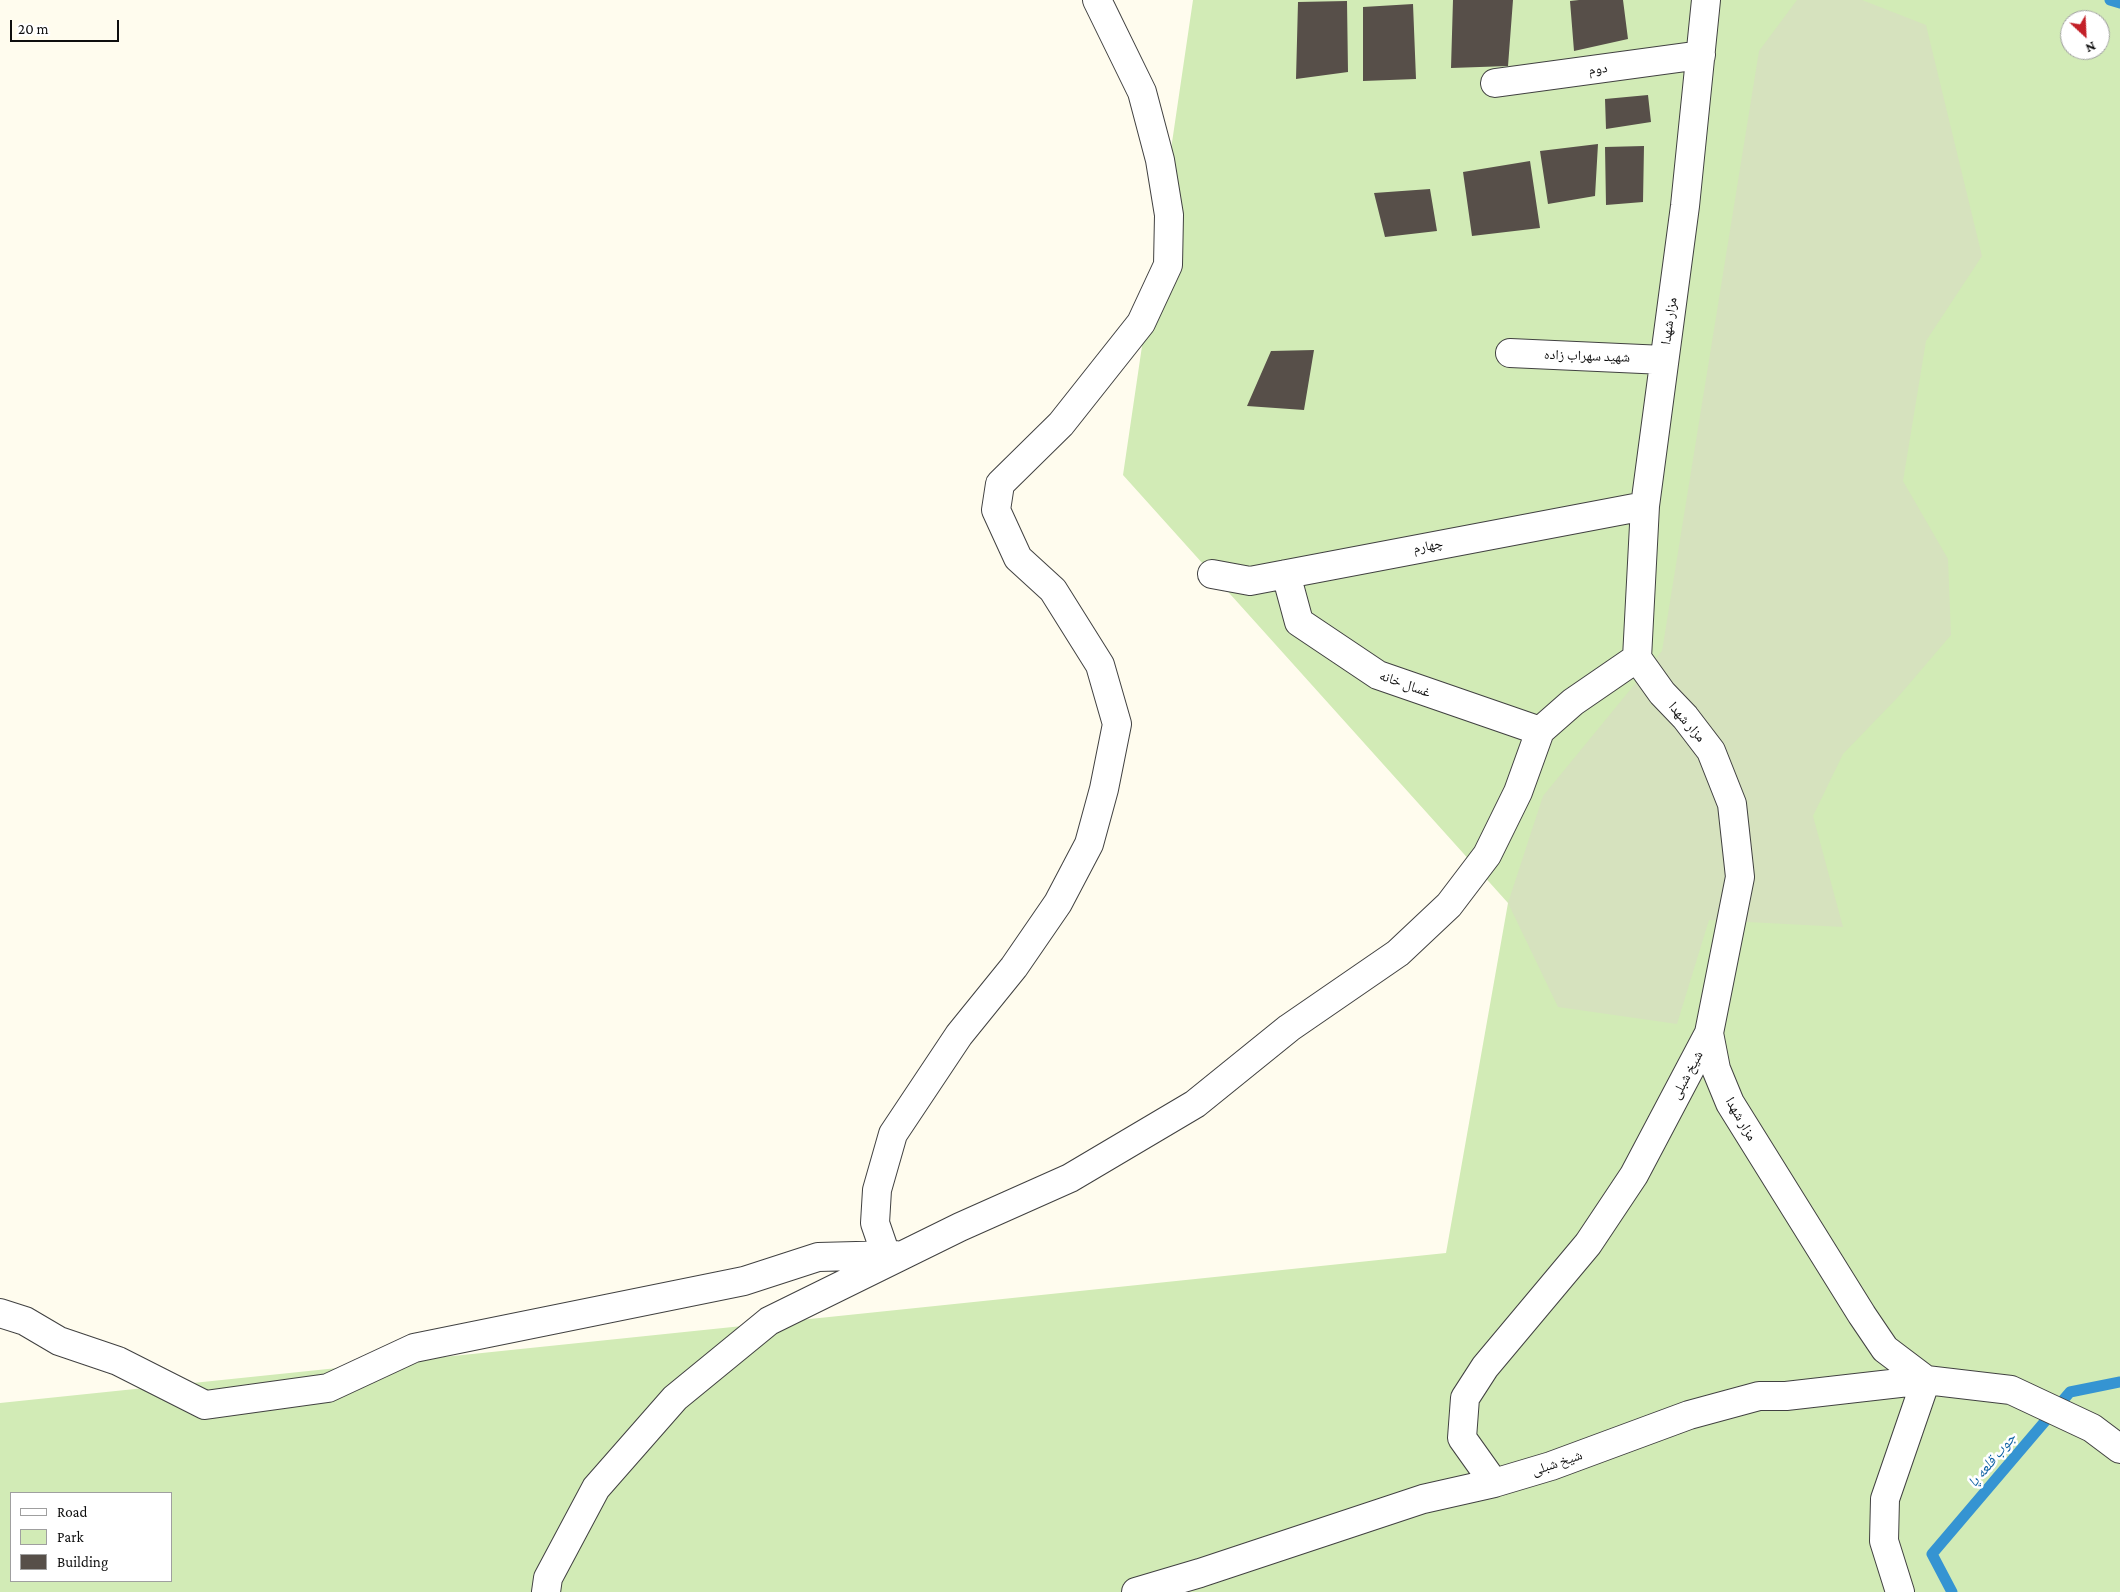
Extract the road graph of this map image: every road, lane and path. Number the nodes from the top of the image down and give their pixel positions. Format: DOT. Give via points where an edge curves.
graph roads {
  1 [pos="1097,0"];
  2 [pos="1706,0"];
  3 [pos="1701,56"];
  4 [pos="1495,83"];
  5 [pos="1510,353"];
  6 [pos="1664,360"];
  7 [pos="1645,506"];
  8 [pos="1212,574"];
  9 [pos="1286,574"];
  10 [pos="1637,658"];
  11 [pos="1540,731"];
  12 [pos="1710,1033"];
  13 [pos="896,1254"];
  14 [pos="0,1313"];
  15 [pos="1926,1380"];
  16 [pos="2120,1449"];
  17 [pos="1494,1483"];
  18 [pos="546,1592"];
  19 [pos="1136,1592"];
  20 [pos="1900,1592"];
  1 -- 13 [label="street" via="1142,92 1160,160 1169,215 1168,265 1140,323 1061,424 1000,484 996,510 1018,558 1053,590 1100,665 1117,724 1089,844 1058,903 1014,967 959,1035 893,1134 876,1190 876,1224"];
  2 -- 3 [label="street, مزار شهدا"];
  3 -- 4 [label="street, دوم"];
  3 -- 6 [label="street, مزار شهدا"];
  5 -- 6 [label="street, شهید سهراب زاده"];
  6 -- 7 [label="street, مزار شهدا"];
  7 -- 9 [label="street, چهارم"];
  7 -- 10 [label="street, مزار شهدا"];
  8 -- 9 [label="street, چهارم" via="1250,581"];
  9 -- 11 [label="street, غسال خانه" via="1299,622 1378,675"];
  10 -- 11 [label="street" via="1573,702"];
  10 -- 12 [label="street, مزار شهدا" via="1711,751 1732,804 1740,877"];
  11 -- 13 [label="street" via="1518,792 1487,855 1449,905 1398,953 1289,1028 1195,1104 1070,1178"];
  12 -- 15 [label="street, مزار شهدا" via="1716,1069 1730,1103 1856,1307 1885,1349"];
  12 -- 17 [label="street, شیخ شبلی" via="1634,1175 1588,1244 1485,1367 1465,1398 1462,1438"];
  13 -- 14 [label="street" via="818,1257 744,1281 414,1348 328,1388 205,1405 118,1361 59,1341 25,1321"];
  13 -- 18 [label="street" via="769,1321 675,1398 596,1488 548,1578"];
  15 -- 16 [label="street, شیخ شبلی" via="2011,1390 2092,1428"];
  15 -- 17 [label="street, شیخ شبلی" via="1786,1396 1759,1396 1689,1415 1551,1466"];
  15 -- 20 [label="street" via="1885,1499 1884,1541"];
  17 -- 19 [label="street" via="1423,1499"];
}
